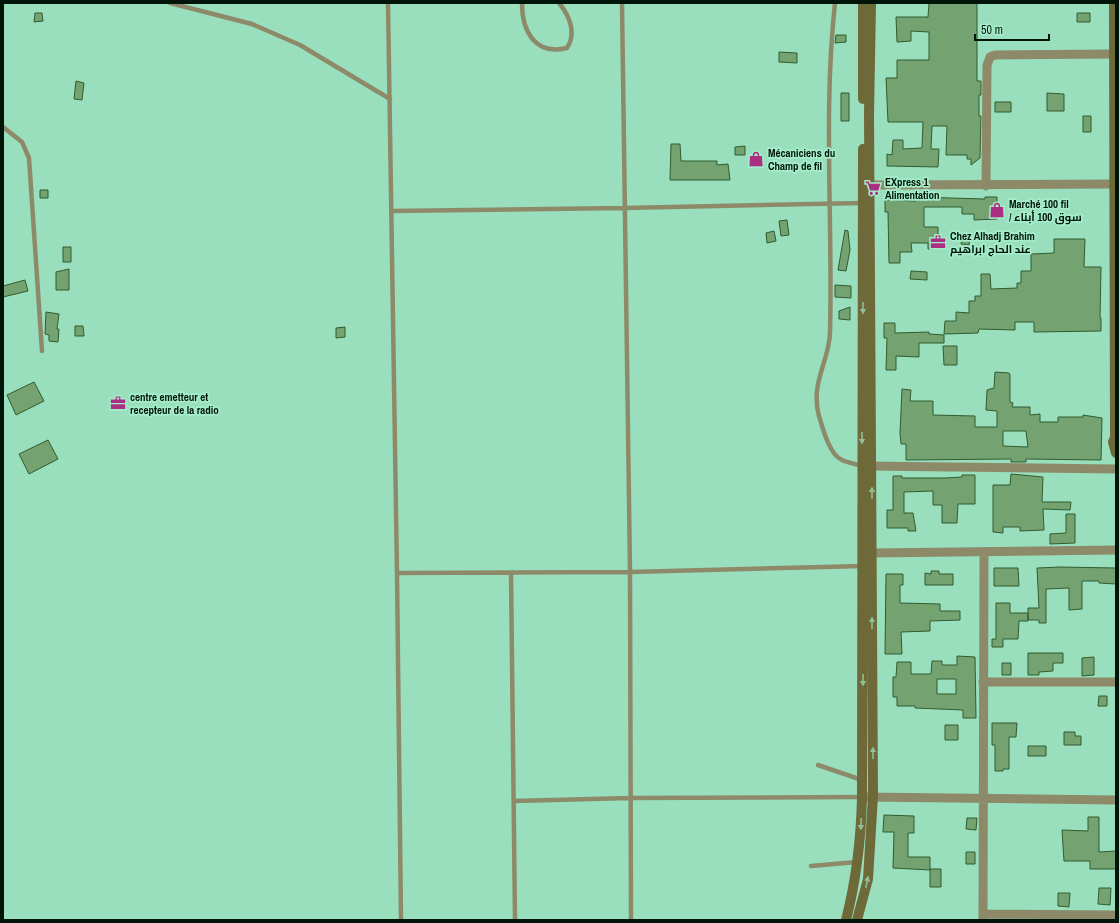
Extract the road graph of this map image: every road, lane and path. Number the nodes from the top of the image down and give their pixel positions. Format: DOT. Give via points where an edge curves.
graph roads {
  1 [pos="170,3"];
  2 [pos="388,3"];
  3 [pos="522,3"];
  4 [pos="559,3"];
  5 [pos="622,3"];
  6 [pos="835,3"];
  7 [pos="863,3"];
  8 [pos="871,3"];
  9 [pos="1114,3"];
  10 [pos="1116,54"];
  11 [pos="390,99"];
  12 [pos="3,127"];
  13 [pos="1116,184"];
  14 [pos="870,185"];
  15 [pos="986,186"];
  16 [pos="863,203"];
  17 [pos="831,204"];
  18 [pos="624,208"];
  19 [pos="391,211"];
  20 [pos="1115,300"];
  21 [pos="42,351"];
  22 [pos="1116,436"];
  23 [pos="1116,453"];
  24 [pos="867,466"];
  25 [pos="1116,469"];
  26 [pos="1116,550"];
  27 [pos="984,552"];
  28 [pos="872,553"];
  29 [pos="862,566"];
  30 [pos="630,572"];
  31 [pos="397,573"];
  32 [pos="511,573"];
  33 [pos="983,682"];
  34 [pos="1116,682"];
  35 [pos="818,765"];
  36 [pos="862,780"];
  37 [pos="873,796"];
  38 [pos="862,797"];
  39 [pos="630,798"];
  40 [pos="984,799"];
  41 [pos="1116,800"];
  42 [pos="514,801"];
  43 [pos="858,862"];
  44 [pos="811,866"];
  45 [pos="1116,915"];
  46 [pos="983,917"];
  47 [pos="401,920"];
  48 [pos="515,920"];
  49 [pos="631,920"];
  50 [pos="846,920"];
  51 [pos="857,920"];
  1 -- 11 [label="lane" via="252,24 300,45"];
  2 -- 11 [label="lane"];
  3 -- 4 [label="lane" via="526,31 535,43 558,50 567,48 572,33 564,8"];
  5 -- 18 [label="lane"];
  6 -- 17 [label="lane" via="829,113"];
  7 -- 16 [label="street"];
  8 -- 14 [label="street"];
  9 -- 10 [label="street"];
  10 -- 13 [label="street"];
  10 -- 15 [label="street" via="990,57 987,65"];
  11 -- 19 [label="lane"];
  12 -- 21 [label="lane" via="22,142 29,158"];
  13 -- 15 [label="street"];
  13 -- 20 [label="street"];
  14 -- 15 [label="street"];
  14 -- 24 [label="street"];
  16 -- 17 [label="lane"];
  16 -- 24 [label="street, one-way"];
  17 -- 18 [label="lane"];
  17 -- 24 [label="lane" via="830,335 818,377 819,414 836,456"];
  18 -- 19 [label="lane"];
  18 -- 30 [label="lane"];
  19 -- 31 [label="lane"];
  20 -- 22 [label="street"];
  22 -- 23 [label="street" via="1113,442"];
  24 -- 25 [label="street"];
  28 -- 24 [label="street, one-way"];
  24 -- 29 [label="street"];
  26 -- 27 [label="street"];
  27 -- 28 [label="street"];
  27 -- 33 [label="street"];
  37 -- 28 [label="street, one-way"];
  29 -- 30 [label="lane"];
  29 -- 36 [label="street, one-way"];
  30 -- 32 [label="lane"];
  30 -- 39 [label="lane"];
  31 -- 32 [label="lane"];
  31 -- 47 [label="lane"];
  32 -- 42 [label="lane"];
  33 -- 34 [label="street"];
  33 -- 40 [label="street"];
  35 -- 36 [label="lane"];
  36 -- 38 [label="street"];
  37 -- 38 [label="street"];
  37 -- 40 [label="street"];
  51 -- 37 [label="street, one-way" via="868,879"];
  38 -- 39 [label="lane"];
  38 -- 43 [label="street, one-way"];
  39 -- 42 [label="lane"];
  39 -- 49 [label="lane"];
  40 -- 41 [label="street"];
  40 -- 46 [label="street"];
  42 -- 48 [label="lane"];
  43 -- 44 [label="lane"];
  43 -- 50 [label="street"];
  45 -- 46 [label="street"];
}
